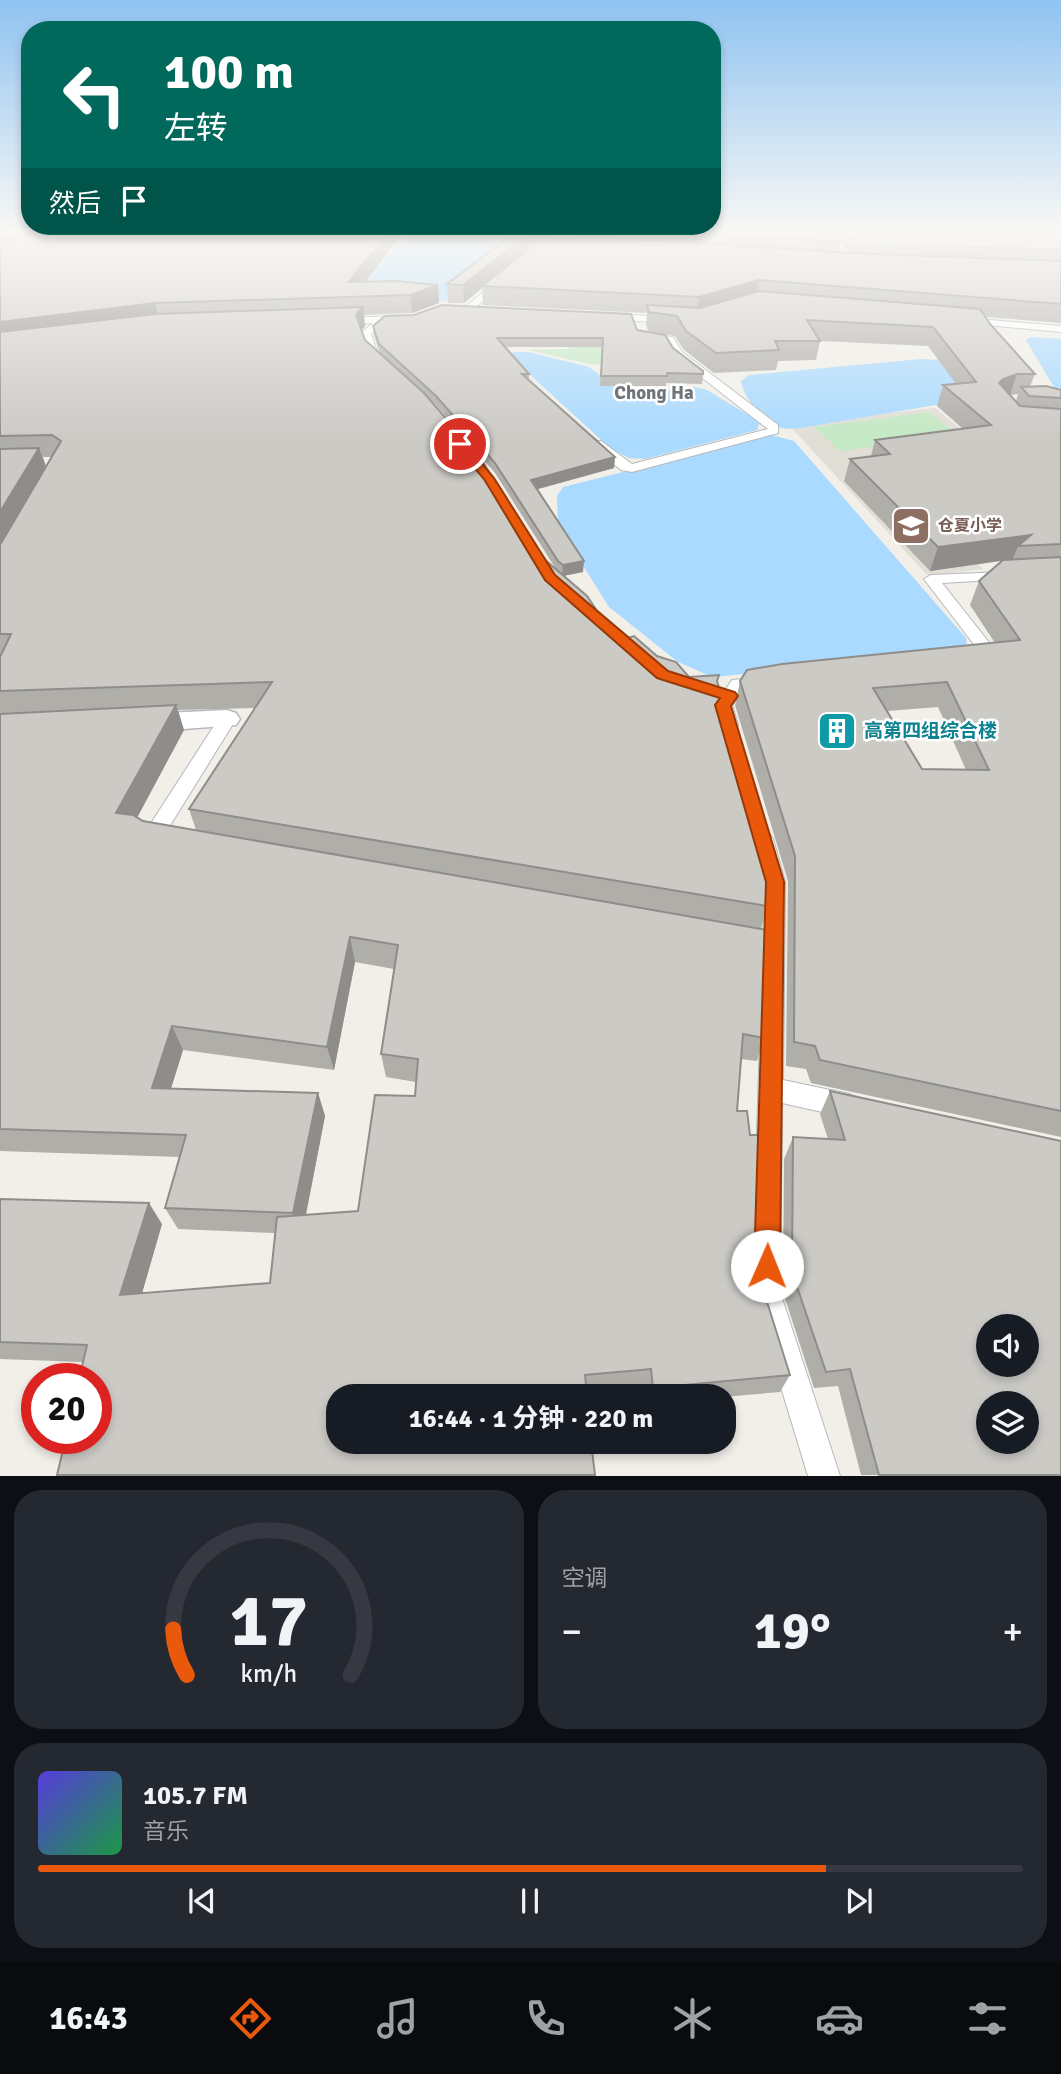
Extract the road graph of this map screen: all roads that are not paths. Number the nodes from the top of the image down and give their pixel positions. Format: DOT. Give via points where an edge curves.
graph roads {
  1 [pos="480,299"];
  2 [pos="454,309"];
  3 [pos="468,309"];
  4 [pos="488,310"];
  5 [pos="595,316"];
  6 [pos="636,318"];
  7 [pos="414,319"];
  8 [pos="383,320"];
  9 [pos="953,320"];
  10 [pos="327,321"];
  11 [pos="685,321"];
  12 [pos="1061,329"];
  13 [pos="392,374"];
  14 [pos="594,442"];
  15 [pos="1022,576"];
  16 [pos="580,604"];
  17 [pos="969,662"];
  18 [pos="652,666"];
  19 [pos="779,680"];
  20 [pos="227,719"];
  21 [pos="121,724"];
  22 [pos="734,743"];
  23 [pos="757,819"];
  24 [pos="181,841"];
  25 [pos="771,1089"];
  26 [pos="876,1111"];
  27 [pos="824,1475"];
  1 -- 3 [label="lane"];
  2 -- 3 [label="lane"];
  3 -- 4 [label="lane"];
  5 -- 6 [label="lane"];
  6 -- 11 [label="lane"];
  6 -- 14 [label="lane" via="642,336 669,339 678,354 774,431 632,468"];
  7 -- 8 [label="lane"];
  8 -- 10 [label="lane"];
  8 -- 13 [label="lane" via="366,333 373,356"];
  9 -- 12 [label="lane" via="982,327"];
  15 -- 17 [label="lane" via="931,579 996,660"];
  16 -- 18 [label="lane"];
  19 -- 22 [label="lane" via="738,684 724,694"];
  20 -- 21 [label="street"];
  20 -- 24 [label="lane" via="153,836"];
  23 -- 25 [label="lane" via="775,882 767,943"];
  25 -- 26 [label="lane"];
  25 -- 27 [label="lane" via="766,1292"];
}
